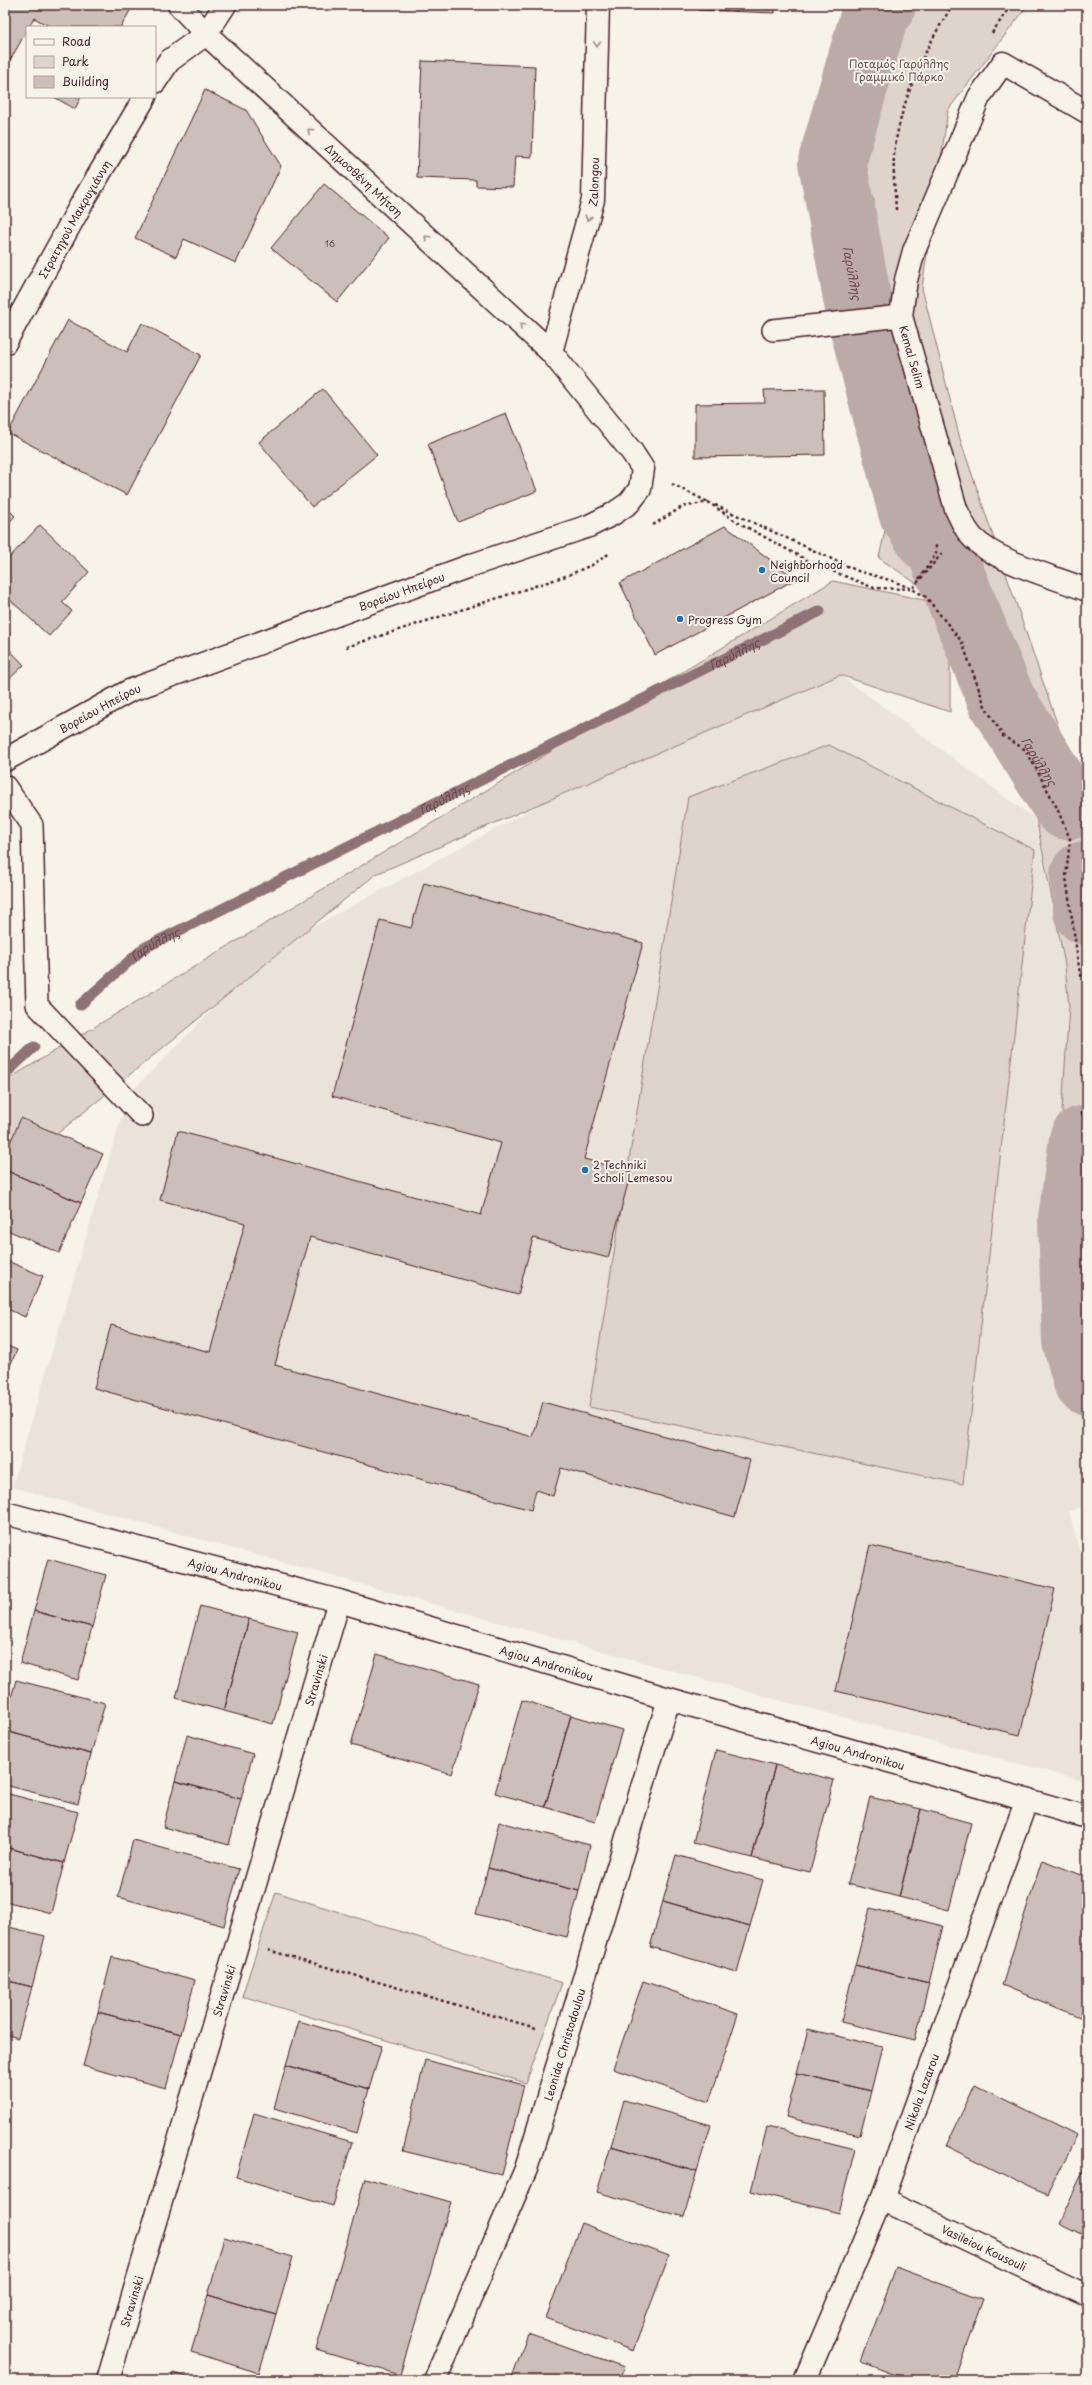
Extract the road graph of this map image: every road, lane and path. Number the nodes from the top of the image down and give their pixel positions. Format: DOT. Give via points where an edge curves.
graph roads {
  1 [pos="179,5"];
  2 [pos="225,5"];
  3 [pos="598,5"];
  4 [pos="953,5"];
  5 [pos="206,34"];
  6 [pos="156,80"];
  7 [pos="144,98"];
  8 [pos="1087,112"];
  9 [pos="894,155"];
  10 [pos="901,316"];
  11 [pos="773,330"];
  12 [pos="5,342"];
  13 [pos="551,352"];
  14 [pos="643,469"];
  15 [pos="708,502"];
  16 [pos="912,589"];
  17 [pos="1087,590"];
  18 [pos="5,760"];
  19 [pos="5,786"];
  20 [pos="1087,983"];
  21 [pos="1087,1058"];
  22 [pos="142,1116"];
  23 [pos="1087,1122"];
  24 [pos="1087,1201"];
  25 [pos="1087,1259"];
  26 [pos="5,1514"];
  27 [pos="338,1601"];
  28 [pos="669,1699"];
  29 [pos="1027,1799"];
  30 [pos="1087,1817"];
  31 [pos="236,1941"];
  32 [pos="566,2037"];
  33 [pos="882,2199"];
  34 [pos="1087,2296"];
  35 [pos="108,2380"];
  36 [pos="435,2380"];
  37 [pos="805,2380"];
  1 -- 5 [label="street, Δημοσθένη Μήτση"];
  2 -- 5 [label="street"];
  3 -- 13 [label="street, Zalongou, one-way" via="593,200"];
  4 -- 9 [label="path" via="941,23 907,95"];
  5 -- 6 [label="street" via="169,61"];
  13 -- 5 [label="street, Δημοσθένη Μήτση, one-way"];
  7 -- 12 [label="street, Στρατηγού Μακρυγιάννη" via="82,203"];
  8 -- 10 [label="street, Kemal Selim" via="1002,63 979,97 914,251 906,280"];
  10 -- 11 [label="lane"];
  10 -- 17 [label="street, Kemal Selim" via="956,509 972,538 1006,560"];
  13 -- 14 [label="street"];
  14 -- 15 [label="path"];
  14 -- 18 [label="street, Βορείου Ηπείρου" via="640,489 629,503 595,523 464,568 129,691"];
  15 -- 16 [label="path" via="858,571"];
  15 -- 16 [label="path" via="734,520 810,562 874,588"];
  16 -- 20 [label="path" via="926,597 962,642 985,706 1003,736 1026,750 1057,808 1070,839 1066,876 1080,974"];
  19 -- 22 [label="lane" via="32,825 37,1005"];
  21 -- 23 [label="path" via="1082,1114"];
  24 -- 25 [label="path" via="1084,1219"];
  26 -- 27 [label="street, Agiou Andronikou"];
  27 -- 28 [label="street, Agiou Andronikou"];
  27 -- 31 [label="street, Stravinski"];
  28 -- 29 [label="street, Agiou Andronikou"];
  28 -- 32 [label="street, Leonida Christodoulou"];
  29 -- 30 [label="street, Agiou Andronikou"];
  29 -- 33 [label="street, Nikola Lazarou"];
  31 -- 32 [label="path"];
  31 -- 35 [label="street, Stravinski"];
  32 -- 36 [label="street, Leonida Christodoulou" via="526,2169"];
  33 -- 34 [label="street, Vasileiou Kousouli"];
  33 -- 37 [label="street, Nikola Lazarou"];
}
